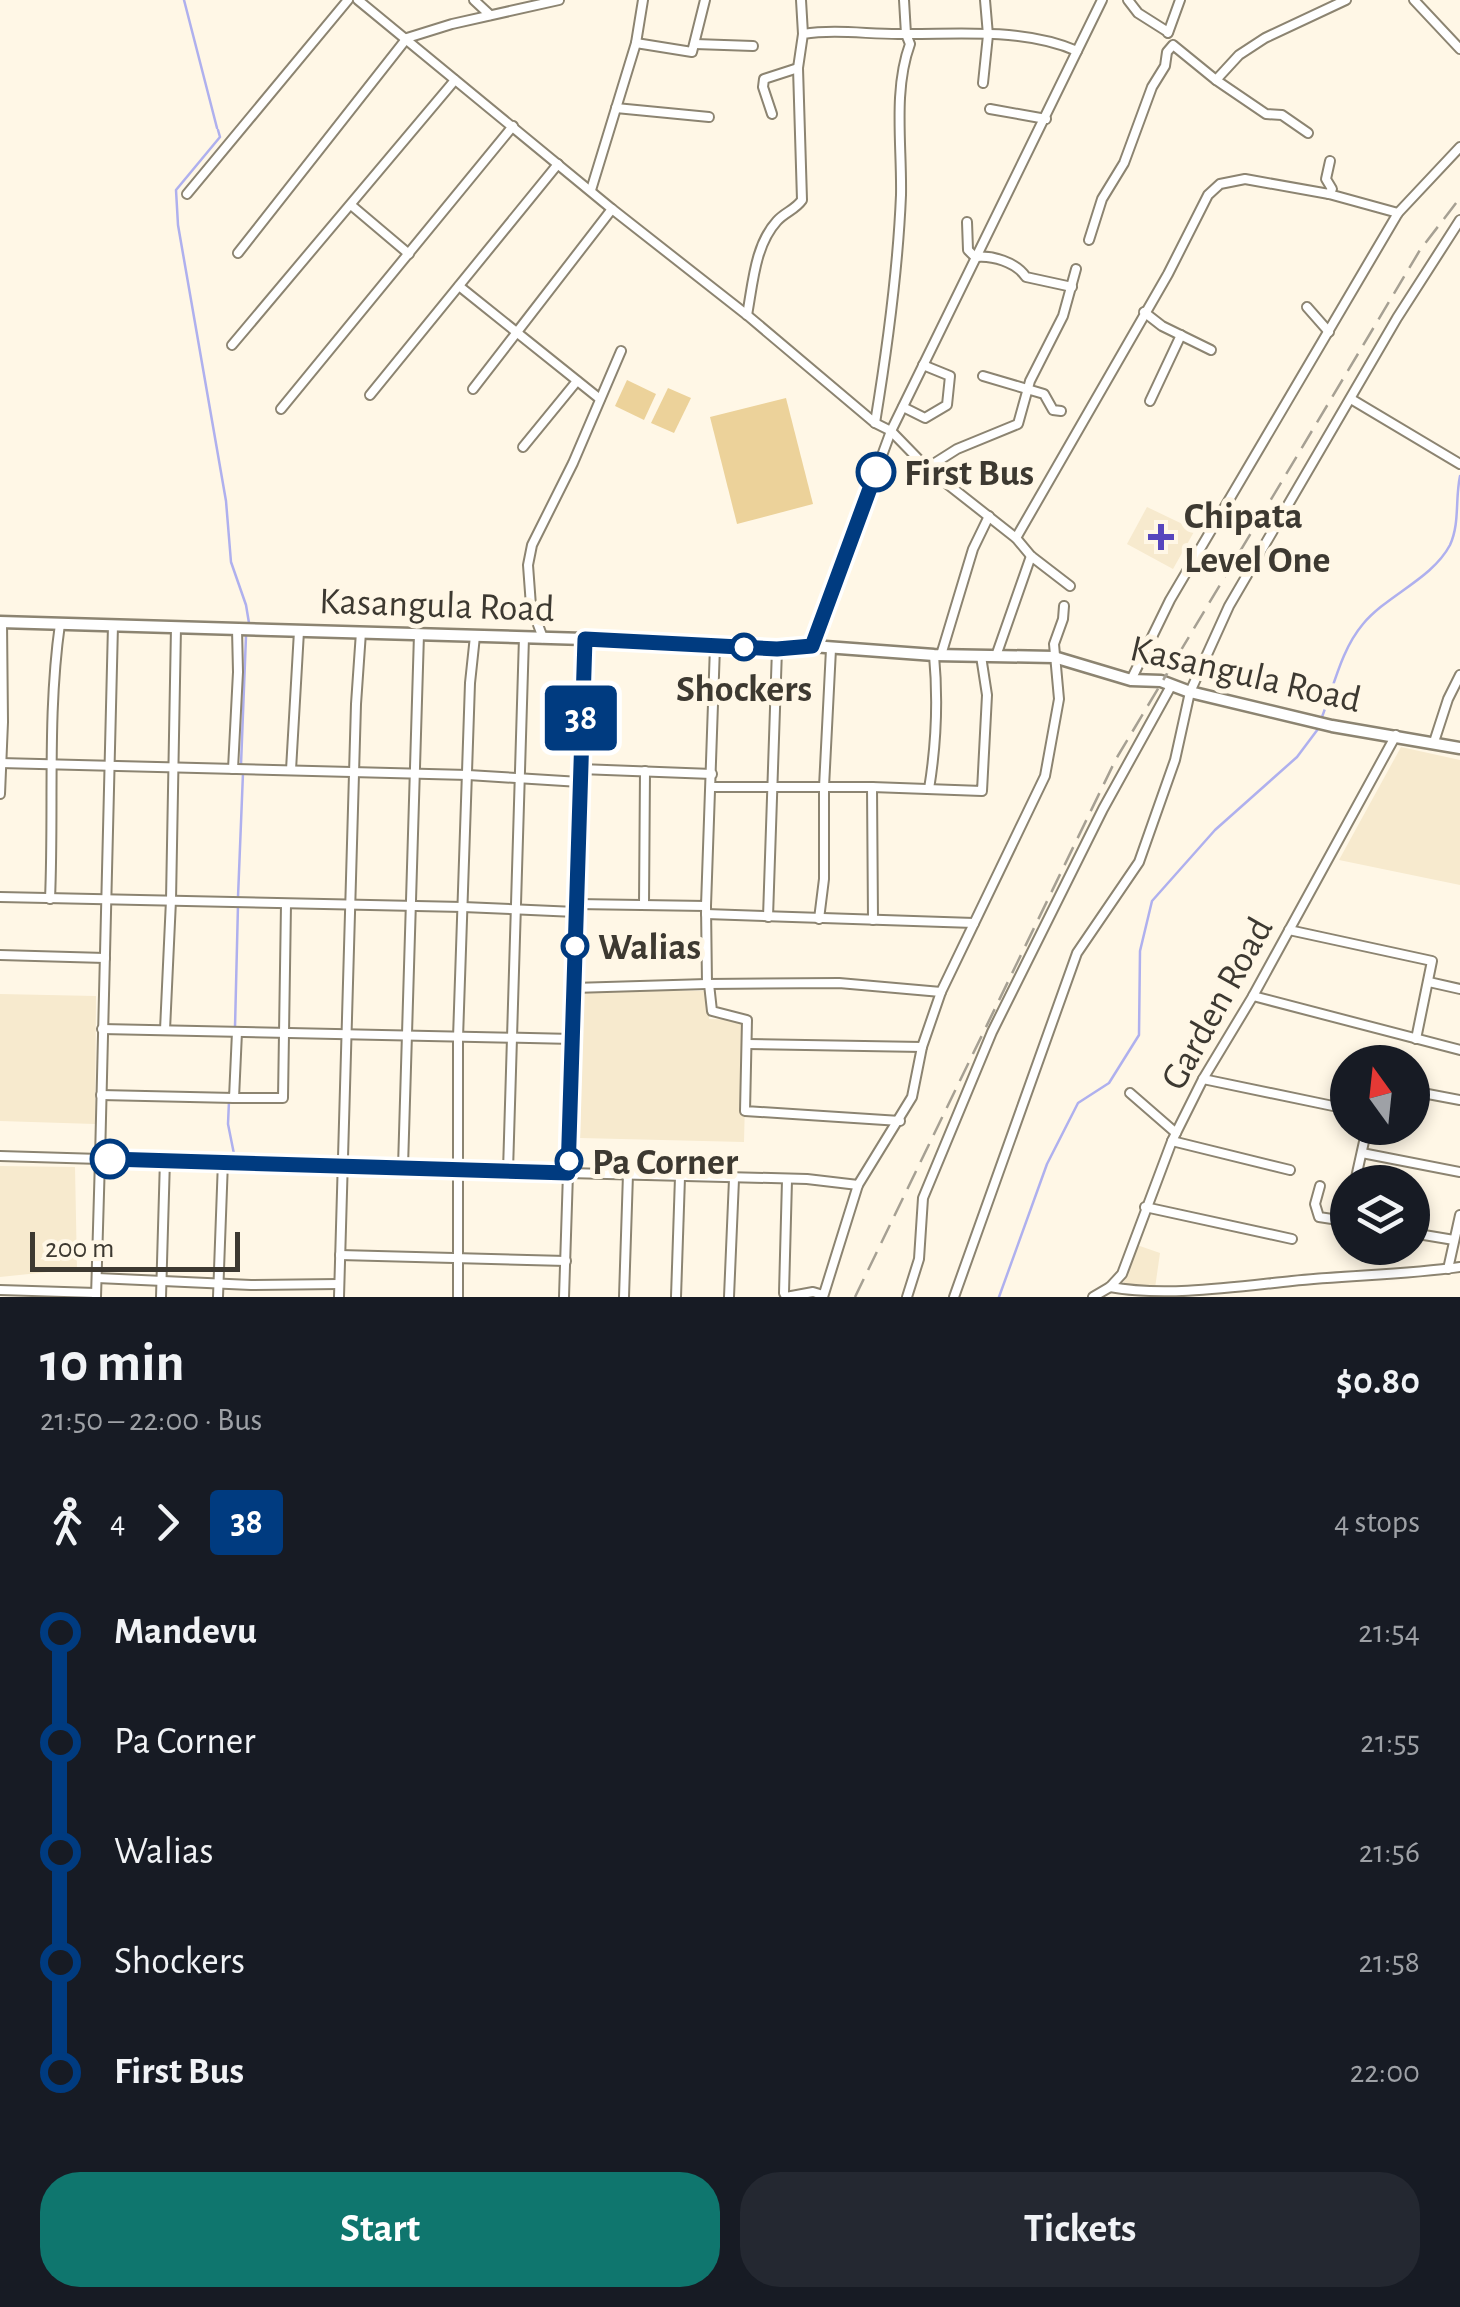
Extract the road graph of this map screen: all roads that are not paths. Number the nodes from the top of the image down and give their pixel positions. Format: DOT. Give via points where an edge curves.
graph roads {
  1 [pos="348,0"];
  2 [pos="358,0"];
  3 [pos="474,0"];
  4 [pos="559,0"];
  5 [pos="642,0"];
  6 [pos="705,0"];
  7 [pos="801,0"];
  8 [pos="904,0"];
  9 [pos="985,0"];
  10 [pos="1102,0"];
  11 [pos="1128,0"];
  12 [pos="1180,0"];
  13 [pos="1346,0"];
  14 [pos="1414,0"];
  15 [pos="490,15"];
  16 [pos="1168,32"];
  17 [pos="803,34"];
  18 [pos="906,34"];
  19 [pos="988,35"];
  20 [pos="406,38"];
  21 [pos="636,43"];
  22 [pos="695,44"];
  23 [pos="1173,45"];
  24 [pos="754,46"];
  25 [pos="1460,49"];
  26 [pos="1077,51"];
  27 [pos="798,68"];
  28 [pos="455,80"];
  29 [pos="1216,80"];
  30 [pos="983,83"];
  31 [pos="616,108"];
  32 [pos="990,109"];
  33 [pos="772,114"];
  34 [pos="709,117"];
  35 [pos="1046,119"];
  36 [pos="512,126"];
  37 [pos="1308,133"];
  38 [pos="1460,147"];
  39 [pos="1330,161"];
  40 [pos="558,164"];
  41 [pos="591,190"];
  42 [pos="187,194"];
  43 [pos="1329,194"];
  44 [pos="351,205"];
  45 [pos="612,209"];
  46 [pos="1398,213"];
  47 [pos="1460,220"];
  48 [pos="967,222"];
  49 [pos="1088,240"];
  50 [pos="238,253"];
  51 [pos="409,254"];
  52 [pos="976,258"];
  53 [pos="1076,269"];
  54 [pos="459,286"];
  55 [pos="1072,287"];
  56 [pos="1307,307"];
  57 [pos="1144,312"];
  58 [pos="747,314"];
  59 [pos="1329,332"];
  60 [pos="516,333"];
  61 [pos="1181,335"];
  62 [pos="232,346"];
  63 [pos="1212,350"];
  64 [pos="621,351"];
  65 [pos="923,365"];
  66 [pos="983,376"];
  67 [pos="578,381"];
  68 [pos="1028,389"];
  69 [pos="473,390"];
  70 [pos="370,395"];
  71 [pos="600,399"];
  72 [pos="1352,399"];
  73 [pos="1150,401"];
  74 [pos="903,407"];
  75 [pos="281,409"];
  76 [pos="1061,411"];
  77 [pos="875,423"];
  78 [pos="891,430"];
  79 [pos="524,447"];
  80 [pos="1458,463"];
  81 [pos="928,468"];
  82 [pos="989,516"];
  83 [pos="1016,538"];
  84 [pos="1030,556"];
  85 [pos="1070,586"];
  86 [pos="1064,606"];
  87 [pos="1,622"];
  88 [pos="60,624"];
  89 [pos="114,625"];
  90 [pos="176,627"];
  91 [pos="237,629"];
  92 [pos="299,630"];
  93 [pos="362,632"];
  94 [pos="419,634"];
  95 [pos="475,636"];
  96 [pos="524,637"];
  97 [pos="543,638"];
  98 [pos="585,639"];
  99 [pos="715,646"];
  100 [pos="812,646"];
  101 [pos="777,649"];
  102 [pos="831,649"];
  103 [pos="937,655"];
  104 [pos="982,656"];
  105 [pos="996,656"];
  106 [pos="1054,657"];
  107 [pos="1460,675"];
  108 [pos="1131,680"];
  109 [pos="1171,686"];
  110 [pos="1190,692"];
  111 [pos="1396,736"];
  112 [pos="1434,742"];
  113 [pos="1460,748"];
  114 [pos="1,764"];
  115 [pos="53,765"];
  116 [pos="173,766"];
  117 [pos="111,767"];
  118 [pos="233,769"];
  119 [pos="580,769"];
  120 [pos="291,770"];
  121 [pos="645,771"];
  122 [pos="355,772"];
  123 [pos="416,774"];
  124 [pos="712,774"];
  125 [pos="468,775"];
  126 [pos="520,779"];
  127 [pos="580,782"];
  128 [pos="773,786"];
  129 [pos="712,787"];
  130 [pos="824,787"];
  131 [pos="872,787"];
  132 [pos="929,789"];
  133 [pos="0,794"];
  134 [pos="0,897"];
  135 [pos="107,899"];
  136 [pos="50,900"];
  137 [pos="171,900"];
  138 [pos="286,904"];
  139 [pos="644,904"];
  140 [pos="351,906"];
  141 [pos="409,906"];
  142 [pos="462,906"];
  143 [pos="514,908"];
  144 [pos="576,908"];
  145 [pos="706,910"];
  146 [pos="768,917"];
  147 [pos="820,919"];
  148 [pos="873,920"];
  149 [pos="974,923"];
  150 [pos="1290,930"];
  151 [pos="0,955"];
  152 [pos="104,958"];
  153 [pos="1429,982"];
  154 [pos="708,984"];
  155 [pos="573,988"];
  156 [pos="1460,988"];
  157 [pos="941,992"];
  158 [pos="1253,996"];
  159 [pos="102,1029"];
  160 [pos="165,1030"];
  161 [pos="237,1032"];
  162 [pos="282,1032"];
  163 [pos="347,1034"];
  164 [pos="407,1036"];
  165 [pos="458,1038"];
  166 [pos="512,1038"];
  167 [pos="572,1039"];
  168 [pos="1416,1039"];
  169 [pos="748,1044"];
  170 [pos="922,1048"];
  171 [pos="1460,1050"];
  172 [pos="1203,1079"];
  173 [pos="1130,1093"];
  174 [pos="1430,1094"];
  175 [pos="101,1096"];
  176 [pos="234,1098"];
  177 [pos="1460,1100"];
  178 [pos="1330,1105"];
  179 [pos="900,1121"];
  180 [pos="1174,1137"];
  181 [pos="1364,1145"];
  182 [pos="1362,1153"];
  183 [pos="0,1156"];
  184 [pos="100,1159"];
  185 [pos="164,1159"];
  186 [pos="223,1161"];
  187 [pos="344,1164"];
  188 [pos="1359,1165"];
  189 [pos="404,1167"];
  190 [pos="459,1169"];
  191 [pos="1290,1170"];
  192 [pos="508,1172"];
  193 [pos="1460,1172"];
  194 [pos="568,1173"];
  195 [pos="628,1174"];
  196 [pos="680,1177"];
  197 [pos="734,1179"];
  198 [pos="786,1180"];
  199 [pos="858,1185"];
  200 [pos="1320,1186"];
  201 [pos="1144,1207"];
  202 [pos="1460,1216"];
  203 [pos="1330,1219"];
  204 [pos="1430,1236"];
  205 [pos="1292,1239"];
  206 [pos="1454,1240"];
  207 [pos="340,1255"];
  208 [pos="458,1260"];
  209 [pos="566,1261"];
  210 [pos="1460,1267"];
  211 [pos="1448,1269"];
  212 [pos="97,1278"];
  213 [pos="161,1280"];
  214 [pos="218,1282"];
  215 [pos="274,1284"];
  216 [pos="339,1284"];
  217 [pos="250,1285"];
  218 [pos="1110,1287"];
  219 [pos="0,1290"];
  220 [pos="96,1295"];
  221 [pos="806,1295"];
  222 [pos="823,1296"];
  223 [pos="160,1297"];
  224 [pos="218,1297"];
  225 [pos="250,1297"];
  226 [pos="274,1297"];
  227 [pos="339,1297"];
  228 [pos="458,1297"];
  229 [pos="564,1297"];
  230 [pos="624,1297"];
  231 [pos="676,1297"];
  232 [pos="729,1297"];
  233 [pos="908,1297"];
  234 [pos="954,1297"];
  235 [pos="1093,1297"];
  1 -- 42 [label="street"];
  2 -- 20 [label="street"];
  3 -- 15 [label="street"];
  4 -- 15 [label="street"];
  5 -- 21 [label="street"];
  6 -- 22 [label="street"];
  7 -- 17 [label="street"];
  8 -- 18 [label="street"];
  9 -- 19 [label="street"];
  10 -- 26 [label="street"];
  11 -- 16 [label="street"];
  12 -- 16 [label="street"];
  13 -- 29 [label="street" via="1265,38"];
  14 -- 25 [label="street"];
  15 -- 20 [label="street"];
  16 -- 23 [label="street"];
  17 -- 18 [label="street"];
  17 -- 27 [label="street"];
  18 -- 19 [label="street"];
  18 -- 77 [label="street" via="901,195"];
  19 -- 26 [label="street" via="1038,38"];
  19 -- 30 [label="street"];
  20 -- 28 [label="street"];
  20 -- 50 [label="street"];
  21 -- 22 [label="street" via="688,53"];
  21 -- 31 [label="street"];
  22 -- 24 [label="street"];
  23 -- 29 [label="street"];
  23 -- 49 [label="street"];
  26 -- 35 [label="street"];
  27 -- 33 [label="street" via="764,78"];
  27 -- 58 [label="street" via="802,200 764,244"];
  28 -- 36 [label="street"];
  28 -- 44 [label="street"];
  29 -- 37 [label="street"];
  31 -- 34 [label="street"];
  31 -- 41 [label="street"];
  32 -- 35 [label="street"];
  35 -- 52 [label="street"];
  36 -- 40 [label="street"];
  36 -- 51 [label="street"];
  38 -- 46 [label="street"];
  39 -- 43 [label="street"];
  40 -- 41 [label="street"];
  40 -- 54 [label="street"];
  41 -- 45 [label="street"];
  43 -- 46 [label="street"];
  43 -- 57 [label="street" via="1245,179 1220,184"];
  44 -- 51 [label="street"];
  44 -- 62 [label="street"];
  45 -- 58 [label="street"];
  45 -- 60 [label="street"];
  46 -- 59 [label="street"];
  47 -- 72 [label="street"];
  48 -- 52 [label="street" via="968,250"];
  51 -- 75 [label="street"];
  52 -- 55 [label="street" via="986,255 1026,277"];
  52 -- 65 [label="street"];
  53 -- 55 [label="street"];
  54 -- 60 [label="street"];
  54 -- 70 [label="street"];
  55 -- 68 [label="street"];
  56 -- 59 [label="street"];
  57 -- 61 [label="street"];
  57 -- 83 [label="street"];
  58 -- 77 [label="street"];
  59 -- 108 [label="street" via="1170,600"];
  60 -- 67 [label="street"];
  60 -- 69 [label="street"];
  61 -- 63 [label="street"];
  61 -- 73 [label="street"];
  64 -- 71 [label="street"];
  65 -- 74 [label="street"];
  65 -- 74 [label="street" via="950,376 947,405 925,418"];
  66 -- 68 [label="street"];
  67 -- 71 [label="street"];
  67 -- 79 [label="street"];
  68 -- 76 [label="street"];
  68 -- 81 [label="street" via="1018,424"];
  71 -- 97 [label="street" via="532,545 531,606"];
  72 -- 80 [label="street"];
  72 -- 110 [label="street" via="1228,606"];
  74 -- 78 [label="street"];
  77 -- 78 [label="street"];
  78 -- 81 [label="street"];
  78 -- 100 [label="street"];
  81 -- 82 [label="street"];
  82 -- 83 [label="street"];
  82 -- 103 [label="street"];
  83 -- 84 [label="street"];
  84 -- 85 [label="street"];
  84 -- 105 [label="street"];
  86 -- 106 [label="street"];
  87 -- 88 [label="main road, Kasangula Road"];
  87 -- 114 [label="street"];
  88 -- 89 [label="main road, Kasangula Road"];
  88 -- 115 [label="street"];
  89 -- 90 [label="main road, Kasangula Road"];
  89 -- 117 [label="street"];
  90 -- 91 [label="main road, Kasangula Road"];
  90 -- 116 [label="street"];
  91 -- 92 [label="main road, Kasangula Road"];
  91 -- 118 [label="street"];
  92 -- 93 [label="main road, Kasangula Road"];
  92 -- 120 [label="street"];
  93 -- 94 [label="main road, Kasangula Road"];
  93 -- 122 [label="street"];
  94 -- 95 [label="main road, Kasangula Road"];
  94 -- 123 [label="street"];
  95 -- 96 [label="main road, Kasangula Road"];
  95 -- 125 [label="street"];
  96 -- 97 [label="main road, Kasangula Road"];
  96 -- 126 [label="street"];
  97 -- 98 [label="main road, Kasangula Road"];
  98 -- 99 [label="main road, Kasangula Road"];
  98 -- 119 [label="street"];
  99 -- 101 [label="main road, Kasangula Road"];
  99 -- 124 [label="street"];
  100 -- 101 [label="main road, Kasangula Road"];
  100 -- 102 [label="main road, Kasangula Road"];
  101 -- 128 [label="street"];
  102 -- 103 [label="main road, Kasangula Road"];
  102 -- 130 [label="street"];
  103 -- 104 [label="main road, Kasangula Road"];
  103 -- 132 [label="street"];
  104 -- 105 [label="main road, Kasangula Road"];
  104 -- 132 [label="street" via="982,790"];
  105 -- 106 [label="main road, Kasangula Road"];
  106 -- 108 [label="main road, Kasangula Road"];
  106 -- 149 [label="street" via="1058,698 1044,776"];
  107 -- 112 [label="street"];
  108 -- 109 [label="main road, Kasangula Road"];
  109 -- 110 [label="main road, Kasangula Road"];
  109 -- 233 [label="street" via="992,1032 923,1198 919,1259"];
  110 -- 111 [label="main road, Kasangula Road"];
  110 -- 234 [label="street" via="1175,760 1138,862 1077,953"];
  111 -- 112 [label="main road, Kasangula Road"];
  111 -- 150 [label="street, Garden Road"];
  112 -- 113 [label="main road, Kasangula Road"];
  114 -- 115 [label="street"];
  114 -- 133 [label="street"];
  115 -- 117 [label="street"];
  115 -- 136 [label="street"];
  116 -- 117 [label="street"];
  116 -- 118 [label="street"];
  116 -- 137 [label="street"];
  117 -- 135 [label="street"];
  118 -- 120 [label="street"];
  119 -- 121 [label="street"];
  119 -- 127 [label="street"];
  120 -- 122 [label="street"];
  121 -- 124 [label="street"];
  121 -- 139 [label="street"];
  122 -- 123 [label="street"];
  122 -- 140 [label="street"];
  123 -- 125 [label="street"];
  123 -- 141 [label="street"];
  124 -- 129 [label="street"];
  125 -- 126 [label="street"];
  125 -- 142 [label="street"];
  126 -- 127 [label="street"];
  126 -- 143 [label="street"];
  127 -- 144 [label="street"];
  128 -- 129 [label="street"];
  128 -- 130 [label="street"];
  128 -- 146 [label="street"];
  129 -- 145 [label="street"];
  130 -- 131 [label="street"];
  130 -- 147 [label="street"];
  131 -- 132 [label="street"];
  131 -- 148 [label="street"];
  134 -- 136 [label="street"];
  135 -- 136 [label="street"];
  135 -- 137 [label="street"];
  135 -- 152 [label="street"];
  137 -- 138 [label="street"];
  137 -- 160 [label="street"];
  138 -- 140 [label="street"];
  138 -- 162 [label="street"];
  139 -- 144 [label="street"];
  139 -- 145 [label="street"];
  140 -- 141 [label="street"];
  140 -- 163 [label="street"];
  141 -- 142 [label="street"];
  141 -- 164 [label="street"];
  142 -- 143 [label="street"];
  142 -- 165 [label="street"];
  143 -- 144 [label="street"];
  143 -- 166 [label="street"];
  144 -- 155 [label="street"];
  145 -- 146 [label="street"];
  145 -- 154 [label="street"];
  146 -- 147 [label="street"];
  147 -- 148 [label="street"];
  148 -- 149 [label="street"];
  149 -- 157 [label="street"];
  150 -- 153 [label="street" via="1426,958 1432,961"];
  150 -- 158 [label="street, Garden Road"];
  151 -- 152 [label="street"];
  152 -- 159 [label="street"];
  153 -- 156 [label="street"];
  153 -- 168 [label="street"];
  154 -- 155 [label="street"];
  154 -- 157 [label="street" via="839,983"];
  154 -- 169 [label="street" via="712,1011 747,1020"];
  155 -- 167 [label="street"];
  157 -- 170 [label="street"];
  158 -- 168 [label="street"];
  158 -- 172 [label="street, Garden Road"];
  159 -- 160 [label="street"];
  159 -- 175 [label="street"];
  160 -- 161 [label="street"];
  161 -- 162 [label="street"];
  161 -- 176 [label="street"];
  162 -- 163 [label="street"];
  162 -- 176 [label="street" via="282,1098"];
  163 -- 164 [label="street"];
  163 -- 187 [label="street"];
  164 -- 165 [label="street"];
  164 -- 189 [label="street"];
  165 -- 166 [label="street"];
  165 -- 190 [label="street"];
  166 -- 167 [label="street"];
  166 -- 192 [label="street"];
  167 -- 194 [label="street"];
  168 -- 171 [label="street"];
  169 -- 170 [label="street"];
  169 -- 179 [label="street" via="745,1111"];
  170 -- 179 [label="street"];
  172 -- 178 [label="street"];
  172 -- 180 [label="street, Garden Road"];
  173 -- 180 [label="street"];
  174 -- 177 [label="street"];
  175 -- 176 [label="street"];
  175 -- 184 [label="street"];
  179 -- 199 [label="street"];
  180 -- 191 [label="street"];
  180 -- 201 [label="street, Garden Road"];
  181 -- 182 [label="street"];
  182 -- 188 [label="street"];
  182 -- 193 [label="street"];
  183 -- 184 [label="street"];
  184 -- 185 [label="street"];
  184 -- 212 [label="street"];
  185 -- 186 [label="street"];
  185 -- 213 [label="street"];
  186 -- 187 [label="street"];
  186 -- 214 [label="street"];
  187 -- 189 [label="street"];
  187 -- 207 [label="street"];
  189 -- 190 [label="street"];
  190 -- 192 [label="street"];
  190 -- 208 [label="street"];
  192 -- 194 [label="street"];
  194 -- 195 [label="street"];
  194 -- 209 [label="street"];
  195 -- 196 [label="street"];
  195 -- 230 [label="street"];
  196 -- 197 [label="street"];
  196 -- 231 [label="street"];
  197 -- 198 [label="street"];
  197 -- 232 [label="street"];
  198 -- 199 [label="street"];
  198 -- 221 [label="street" via="784,1294"];
  199 -- 222 [label="street"];
  200 -- 203 [label="street" via="1315,1204 1319,1217"];
  201 -- 205 [label="street"];
  201 -- 218 [label="street, Garden Road" via="1122,1274"];
  202 -- 206 [label="street"];
  204 -- 206 [label="street"];
  206 -- 211 [label="street"];
  207 -- 208 [label="street"];
  207 -- 216 [label="street"];
  208 -- 209 [label="street"];
  208 -- 228 [label="street"];
  209 -- 229 [label="street"];
  210 -- 211 [label="street"];
  211 -- 218 [label="street" via="1170,1296"];
  212 -- 213 [label="street"];
  212 -- 220 [label="street"];
  213 -- 214 [label="street"];
  213 -- 223 [label="street"];
  214 -- 217 [label="street"];
  214 -- 224 [label="street"];
  215 -- 216 [label="street"];
  215 -- 217 [label="street"];
  215 -- 226 [label="street"];
  216 -- 227 [label="street"];
  217 -- 225 [label="street"];
  218 -- 235 [label="street"];
  219 -- 220 [label="street"];
  221 -- 222 [label="street"];
}
